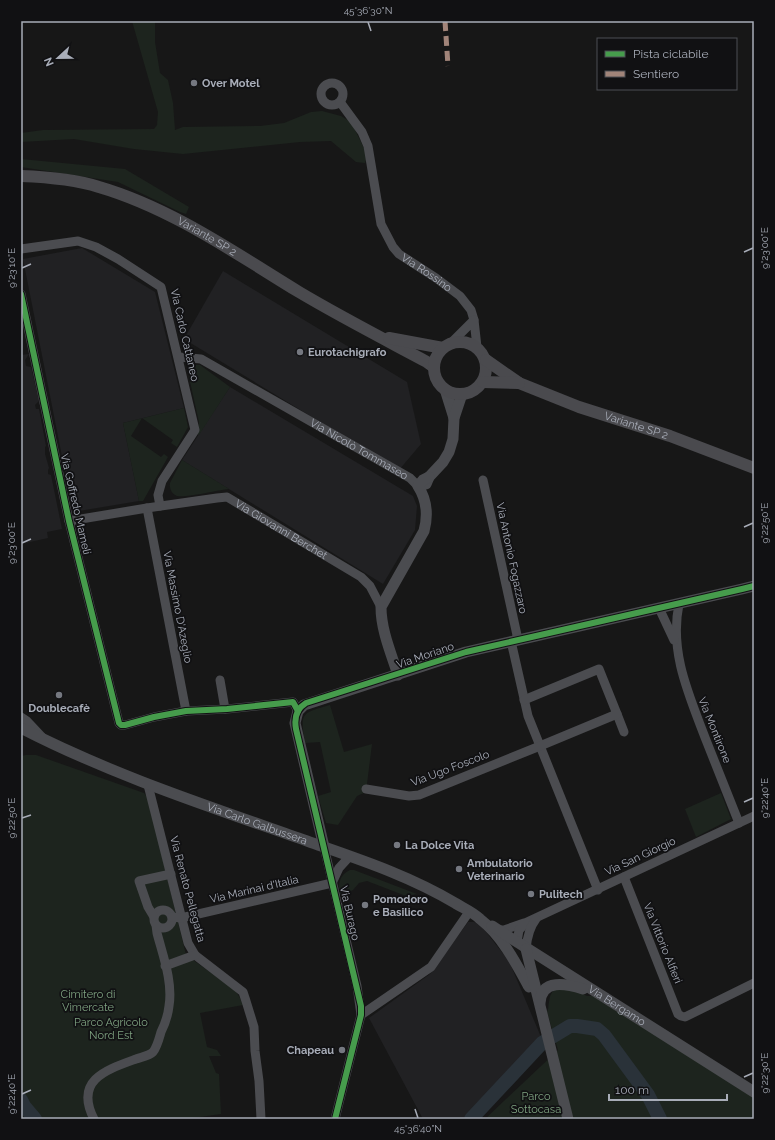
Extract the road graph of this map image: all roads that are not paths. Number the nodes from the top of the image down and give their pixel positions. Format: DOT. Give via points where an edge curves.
graph roads {
  1 [pos="340,102"];
  2 [pos="21,176"];
  3 [pos="21,249"];
  4 [pos="21,294"];
  5 [pos="474,320"];
  6 [pos="378,336"];
  7 [pos="447,345"];
  8 [pos="477,347"];
  9 [pos="178,357"];
  10 [pos="486,360"];
  11 [pos="434,367"];
  12 [pos="483,382"];
  13 [pos="519,383"];
  14 [pos="445,390"];
  15 [pos="462,394"];
  16 [pos="454,418"];
  17 [pos="754,468"];
  18 [pos="483,480"];
  19 [pos="419,487"];
  20 [pos="160,506"];
  21 [pos="147,508"];
  22 [pos="69,522"];
  23 [pos="754,586"];
  24 [pos="679,604"];
  25 [pos="380,607"];
  26 [pos="659,608"];
  27 [pos="513,641"];
  28 [pos="676,643"];
  29 [pos="400,674"];
  30 [pos="220,680"];
  31 [pos="524,700"];
  32 [pos="224,709"];
  33 [pos="186,711"];
  34 [pos="298,711"];
  35 [pos="617,714"];
  36 [pos="21,717"];
  37 [pos="21,728"];
  38 [pos="624,732"];
  39 [pos="44,739"];
  40 [pos="540,746"];
  41 [pos="148,785"];
  42 [pos="366,789"];
  43 [pos="754,816"];
  44 [pos="739,823"];
  45 [pos="324,847"];
  46 [pos="350,856"];
  47 [pos="171,874"];
  48 [pos="624,877"];
  49 [pos="332,883"];
  50 [pos="598,890"];
  51 [pos="470,912"];
  52 [pos="177,917"];
  53 [pos="480,918"];
  54 [pos="155,921"];
  55 [pos="532,921"];
  56 [pos="498,930"];
  57 [pos="516,942"];
  58 [pos="526,949"];
  59 [pos="195,955"];
  60 [pos="165,966"];
  61 [pos="754,983"];
  62 [pos="529,987"];
  63 [pos="595,992"];
  64 [pos="540,1006"];
  65 [pos="361,1015"];
  66 [pos="546,1034"];
  67 [pos="754,1092"];
  68 [pos="94,1119"];
  69 [pos="261,1119"];
  70 [pos="335,1119"];
  71 [pos="568,1119"];
  1 -- 5 [label="street, Via Rossino" via="362,132 368,146 381,224 393,247 399,254 460,296 471,310"];
  2 -- 6 [label="main road, Variante SP 2" via="83,183 113,191 148,205 216,242 344,319"];
  3 -- 9 [label="street, Via Carlo Cattaneo" via="78,241 118,259 162,287"];
  4 -- 22 [label="street, Via Goffredo Mameli"];
  5 -- 7 [label="street"];
  5 -- 8 [label="street, Via Rossino"];
  6 -- 7 [label="main road, Variante SP 2"];
  6 -- 11 [label="main road, Variante SP 2"];
  7 -- 8 [label="main road, Variante SP 2" via="462,341"];
  7 -- 11 [label="main road" via="435,360"];
  8 -- 10 [label="main road, Variante SP 2"];
  9 -- 19 [label="street, Via Nicolò Tommaseo" via="201,359 410,478"];
  9 -- 20 [label="street, Via Carlo Cattaneo" via="195,430 162,481 158,495"];
  10 -- 12 [label="main road" via="487,368"];
  10 -- 13 [label="main road, Variante SP 2"];
  11 -- 14 [label="main road" via="437,380"];
  12 -- 13 [label="main road, Variante SP 2"];
  12 -- 15 [label="main road" via="474,391"];
  13 -- 17 [label="main road, Variante SP 2" via="579,407 670,436"];
  14 -- 15 [label="main road"];
  14 -- 16 [label="street"];
  15 -- 16 [label="street"];
  16 -- 19 [label="street" via="453,439 449,452 426,484"];
  18 -- 27 [label="street, Via Antonio Fogazzaro" via="517,635"];
  19 -- 25 [label="street" via="427,519 424,531"];
  20 -- 21 [label="street, Via Giovanni Berchet"];
  20 -- 25 [label="street, Via Giovanni Berchet" via="227,497 361,577 370,586"];
  21 -- 22 [label="street, Via Giovanni Berchet"];
  21 -- 33 [label="street, Via Massimo D'Azeglio"];
  22 -- 33 [label="street, Via Goffredo Mameli" via="119,723 123,725"];
  23 -- 24 [label="street, Via Moriano"];
  24 -- 26 [label="street, Via Moriano"];
  24 -- 28 [label="street"];
  25 -- 29 [label="street"];
  26 -- 27 [label="street, Via Moriano"];
  26 -- 28 [label="street"];
  27 -- 29 [label="street, Via Moriano" via="466,652"];
  27 -- 31 [label="street"];
  28 -- 44 [label="street, Via Montirone" via="687,690"];
  29 -- 34 [label="street, Via Moriano" via="306,703"];
  30 -- 32 [label="street"];
  31 -- 35 [label="street" via="599,669"];
  31 -- 40 [label="street"];
  32 -- 33 [label="street"];
  32 -- 34 [label="street" via="293,702"];
  34 -- 45 [label="street, Via Burago" via="296,729"];
  35 -- 38 [label="street"];
  35 -- 40 [label="street, Via Ugo Foscolo"];
  36 -- 39 [label="street"];
  37 -- 39 [label="street, Via Carlo Galbussera"];
  39 -- 41 [label="street, Via Carlo Galbussera"];
  40 -- 42 [label="street, Via Ugo Foscolo" via="419,795 409,796"];
  40 -- 50 [label="street"];
  41 -- 45 [label="street, Via Carlo Galbussera"];
  41 -- 47 [label="street, Via Renato Pellegatta"];
  43 -- 44 [label="street, Via San Giorgio"];
  44 -- 48 [label="street, Via San Giorgio"];
  45 -- 46 [label="street, Via Carlo Galbussera"];
  45 -- 49 [label="street, Via Burago"];
  46 -- 49 [label="street, Via Burago" via="339,868"];
  46 -- 51 [label="street, Via Carlo Galbussera" via="432,889"];
  47 -- 52 [label="street, Via Renato Pellegatta"];
  47 -- 54 [label="street" via="139,881"];
  48 -- 50 [label="street, Via San Giorgio"];
  48 -- 61 [label="street, Via Vittorio Alfieri" via="678,1014 685,1017"];
  49 -- 52 [label="street, Via Marinai d'Italia"];
  49 -- 65 [label="street, Via Burago" via="357,986"];
  50 -- 55 [label="street, Via San Giorgio"];
  51 -- 53 [label="street, Via Carlo Galbussera"];
  51 -- 65 [label="street" via="431,967"];
  52 -- 54 [label="street" via="167,927 161,928"];
  52 -- 54 [label="street" via="164,910 156,912"];
  52 -- 59 [label="street, Via Renato Pellegatta"];
  53 -- 56 [label="street, Via Bergamo"];
  53 -- 62 [label="street, Via Carlo Galbussera" via="511,955"];
  54 -- 60 [label="street"];
  55 -- 56 [label="street, Via San Giorgio"];
  55 -- 57 [label="street" via="519,930"];
  55 -- 58 [label="street"];
  56 -- 57 [label="street, Via Bergamo"];
  57 -- 58 [label="street, Via Bergamo"];
  57 -- 62 [label="street, Via Carlo Galbussera"];
  58 -- 63 [label="street, Via Bergamo"];
  58 -- 64 [label="street, Via Carlo Galbussera"];
  59 -- 60 [label="street"];
  59 -- 69 [label="street, Via Renato Pellegatta" via="243,992 254,1026"];
  60 -- 68 [label="street" via="170,1004 156,1046 152,1053 107,1070 91,1083 88,1093 89,1110"];
  62 -- 66 [label="street, Via Carlo Galbussera"];
  63 -- 64 [label="street" via="565,984 556,985 543,993"];
  63 -- 67 [label="street, Via Bergamo"];
  64 -- 66 [label="street, Via Carlo Galbussera"];
  65 -- 70 [label="street, Via Burago"];
  66 -- 71 [label="street, Via Carlo Galbussera"];
}
